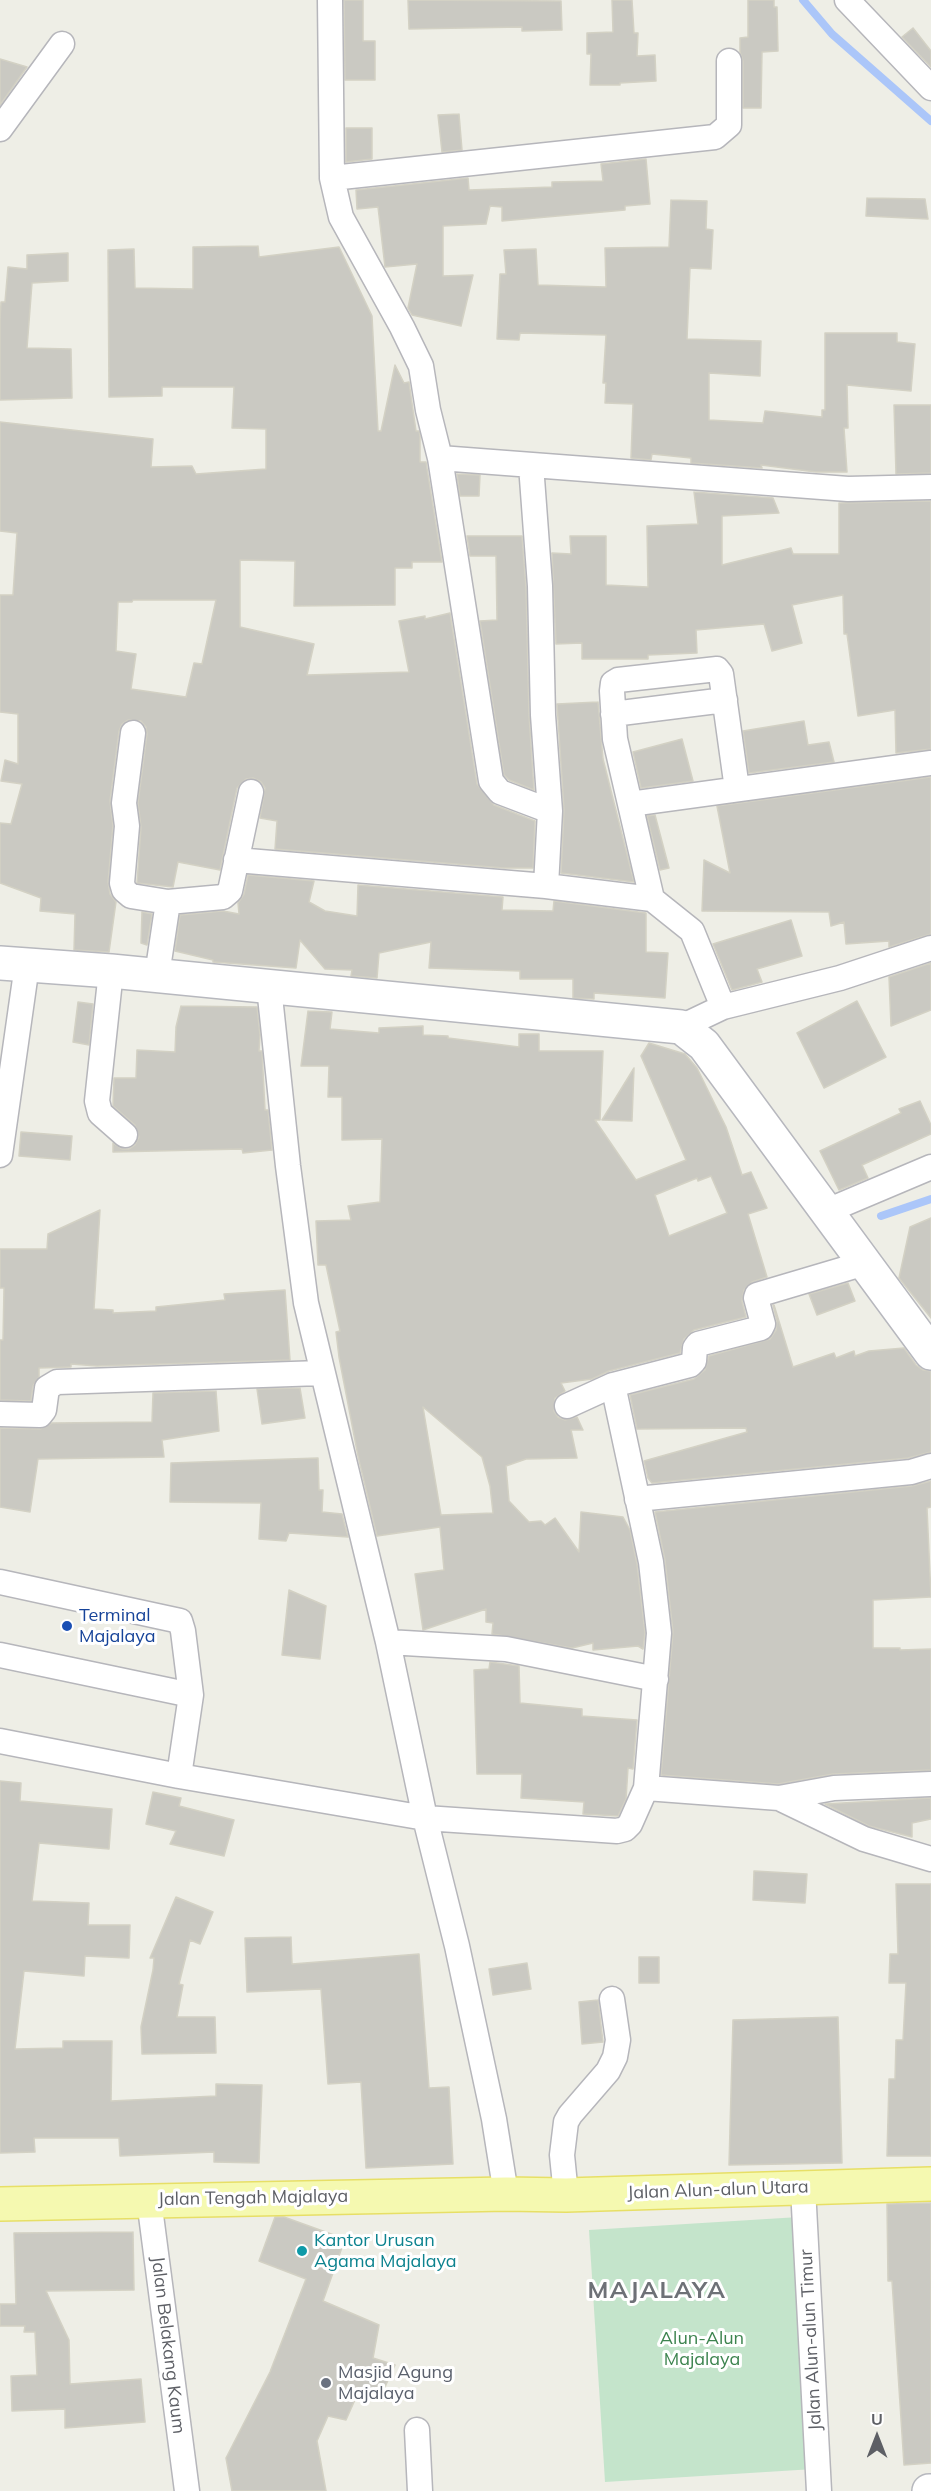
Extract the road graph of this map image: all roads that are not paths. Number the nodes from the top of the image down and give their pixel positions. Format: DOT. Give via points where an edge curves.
graph roads {
  1 [pos="330,0"];
  2 [pos="847,0"];
  3 [pos="62,44"];
  4 [pos="729,61"];
  5 [pos="931,88"];
  6 [pos="0,129"];
  7 [pos="332,178"];
  8 [pos="440,458"];
  9 [pos="531,465"];
  10 [pos="931,487"];
  11 [pos="725,700"];
  12 [pos="613,714"];
  13 [pos="133,733"];
  14 [pos="931,763"];
  15 [pos="737,789"];
  16 [pos="250,792"];
  17 [pos="630,804"];
  18 [pos="550,811"];
  19 [pos="236,860"];
  20 [pos="546,886"];
  21 [pos="652,899"];
  22 [pos="168,902"];
  23 [pos="931,948"];
  24 [pos="13,964"];
  25 [pos="111,971"];
  26 [pos="157,975"];
  27 [pos="269,987"];
  28 [pos="723,1007"];
  29 [pos="681,1027"];
  30 [pos="125,1135"];
  31 [pos="0,1155"];
  32 [pos="931,1167"];
  33 [pos="828,1211"];
  34 [pos="865,1263"];
  35 [pos="926,1337"];
  36 [pos="321,1373"];
  37 [pos="613,1385"];
  38 [pos="567,1406"];
  39 [pos="0,1414"];
  40 [pos="931,1466"];
  41 [pos="637,1498"];
  42 [pos="0,1582"];
  43 [pos="388,1642"];
  44 [pos="0,1655"];
  45 [pos="656,1679"];
  46 [pos="191,1695"];
  47 [pos="0,1741"];
  48 [pos="179,1776"];
  49 [pos="931,1785"];
  50 [pos="646,1788"];
  51 [pos="779,1798"];
  52 [pos="425,1818"];
  53 [pos="931,1858"];
  54 [pos="612,1999"];
  55 [pos="931,2184"];
  56 [pos="803,2188"];
  57 [pos="506,2194"];
  58 [pos="566,2195"];
  59 [pos="150,2200"];
  60 [pos="0,2204"];
  61 [pos="417,2430"];
  62 [pos="187,2491"];
  63 [pos="420,2491"];
  64 [pos="819,2491"];
  1 -- 7 [label="street"];
  2 -- 5 [label="street"];
  3 -- 6 [label="street"];
  4 -- 7 [label="street" via="729,126 715,137"];
  7 -- 8 [label="street" via="341,217 421,366"];
  8 -- 9 [label="street"];
  8 -- 18 [label="street" via="491,781 500,792"];
  9 -- 10 [label="street" via="848,489"];
  9 -- 18 [label="street"];
  11 -- 12 [label="street"];
  11 -- 12 [label="street" via="721,674 712,668 618,680 612,687"];
  11 -- 15 [label="street"];
  12 -- 17 [label="street"];
  13 -- 22 [label="street" via="124,803 127,826 122,883 131,896"];
  14 -- 15 [label="street"];
  15 -- 17 [label="street"];
  16 -- 19 [label="street"];
  17 -- 21 [label="street"];
  18 -- 20 [label="street"];
  19 -- 20 [label="street"];
  19 -- 22 [label="street" via="233,884 227,894"];
  20 -- 21 [label="street"];
  21 -- 28 [label="street" via="692,931"];
  22 -- 26 [label="street"];
  23 -- 28 [label="street" via="840,978"];
  24 -- 25 [label="street"];
  24 -- 31 [label="street"];
  25 -- 26 [label="street"];
  25 -- 30 [label="street" via="97,1101 100,1113"];
  26 -- 27 [label="street"];
  27 -- 29 [label="street"];
  27 -- 36 [label="street" via="285,1147 303,1280"];
  28 -- 29 [label="street"];
  29 -- 33 [label="street" via="704,1045"];
  32 -- 33 [label="street"];
  33 -- 34 [label="street"];
  34 -- 35 [label="street"];
  34 -- 37 [label="street" via="757,1295 761,1328 697,1345 690,1365"];
  36 -- 39 [label="street" via="57,1382 47,1388 40,1415"];
  36 -- 43 [label="street"];
  37 -- 38 [label="street"];
  37 -- 41 [label="street"];
  40 -- 41 [label="street" via="911,1472"];
  41 -- 45 [label="street" via="651,1562 659,1633"];
  42 -- 46 [label="street" via="176,1619 183,1632"];
  43 -- 45 [label="street" via="506,1649"];
  43 -- 52 [label="street"];
  44 -- 46 [label="street"];
  45 -- 50 [label="street"];
  46 -- 48 [label="street"];
  47 -- 48 [label="street"];
  48 -- 52 [label="street"];
  49 -- 51 [label="street" via="834,1788"];
  50 -- 51 [label="street"];
  50 -- 52 [label="street" via="630,1824 617,1831"];
  51 -- 53 [label="street" via="864,1839"];
  52 -- 57 [label="street" via="457,1946"];
  54 -- 58 [label="street" via="618,2040 615,2057 566,2122 562,2155"];
  55 -- 56 [label="main road, Jalan Alun-alun Utara"];
  56 -- 58 [label="main road, Jalan Alun-alun Utara"];
  56 -- 64 [label="street, Jalan Alun-alun Timur"];
  57 -- 58 [label="main road, Jalan Alun-alun Utara"];
  57 -- 59 [label="main road, Jalan Tengah Majalaya"];
  59 -- 60 [label="main road, Jalan Tengah Majalaya"];
  59 -- 62 [label="street, Jalan Belakang Kaum"];
  61 -- 63 [label="street"];
}
